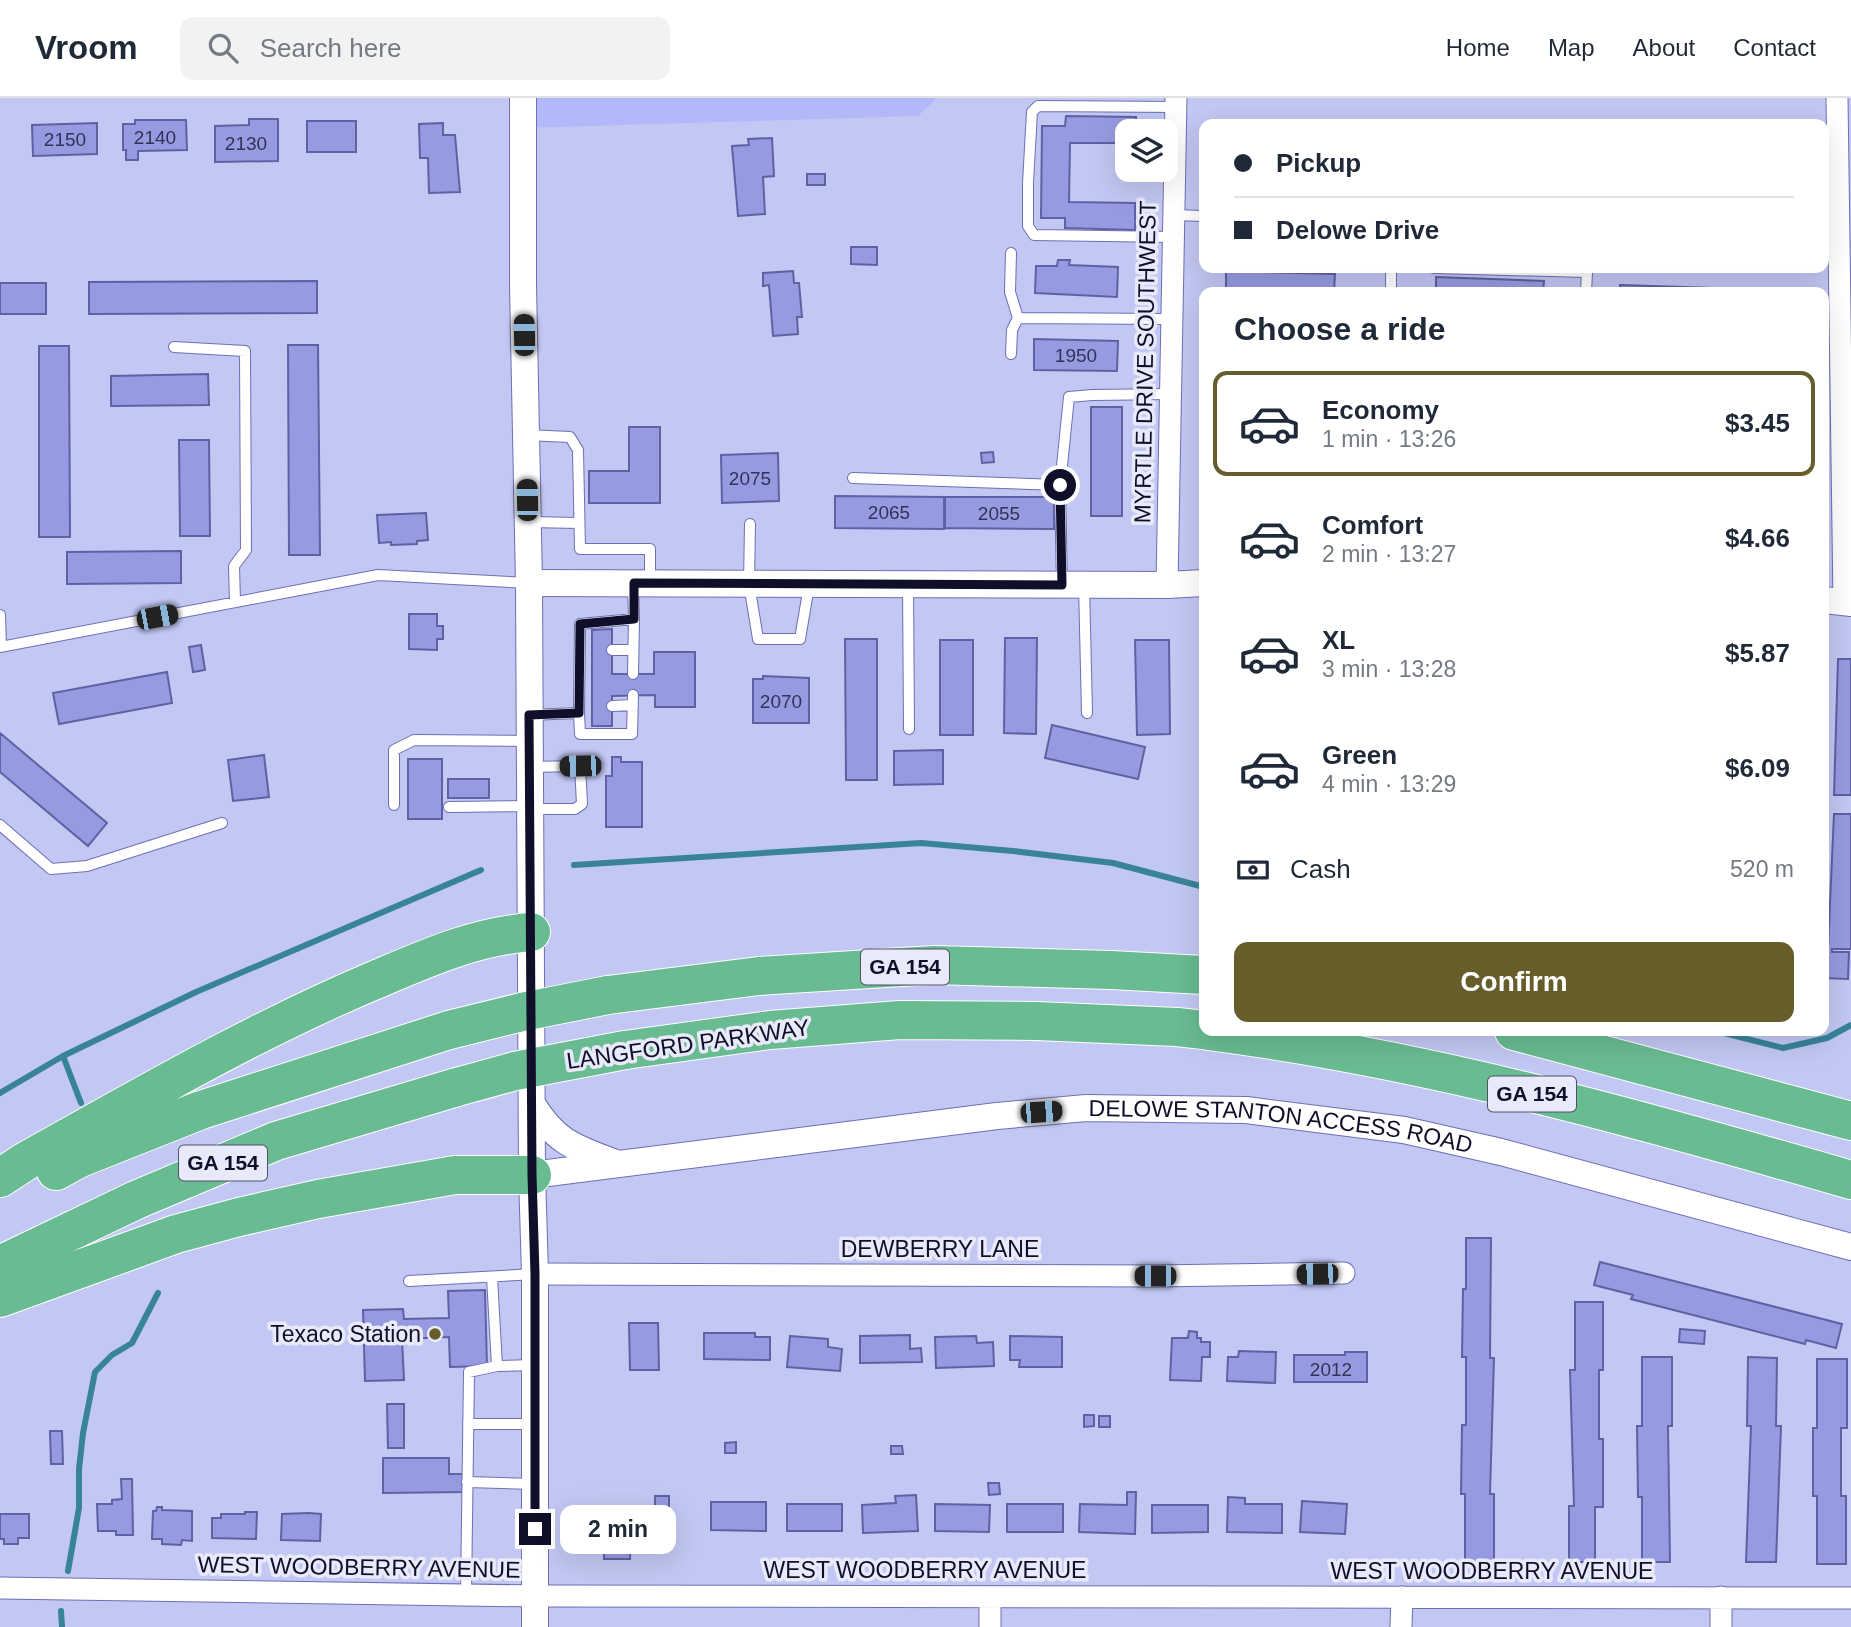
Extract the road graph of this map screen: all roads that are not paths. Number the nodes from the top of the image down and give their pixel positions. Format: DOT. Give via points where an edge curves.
graph roads {
  1 [pos="523,98"];
  2 [pos="1838,98"];
  3 [pos="1176,103"];
  4 [pos="1174,215"];
  5 [pos="1199,216"];
  6 [pos="1831,229"];
  7 [pos="1174,237"];
  8 [pos="1011,253"];
  9 [pos="1018,318"];
  10 [pos="1172,319"];
  11 [pos="174,347"];
  12 [pos="1011,354"];
  13 [pos="1171,394"];
  14 [pos="526,435"];
  15 [pos="853,478"];
  16 [pos="1060,485"];
  17 [pos="528,522"];
  18 [pos="579,523"];
  19 [pos="750,524"];
  20 [pos="529,583"];
  21 [pos="642,583"];
  22 [pos="1199,583"];
  23 [pos="749,584"];
  24 [pos="809,584"];
  25 [pos="908,584"];
  26 [pos="1073,585"];
  27 [pos="1167,585"];
  28 [pos="235,602"];
  29 [pos="1833,603"];
  30 [pos="0,615"];
  31 [pos="634,619"];
  32 [pos="0,646"];
  33 [pos="612,650"];
  34 [pos="633,650"];
  35 [pos="634,674"];
  36 [pos="592,684"];
  37 [pos="580,685"];
  38 [pos="612,706"];
  39 [pos="592,707"];
  40 [pos="579,710"];
  41 [pos="1087,713"];
  42 [pos="909,729"];
  43 [pos="530,741"];
  44 [pos="394,805"];
  45 [pos="449,807"];
  46 [pos="530,808"];
  47 [pos="222,822"];
  48 [pos="0,825"];
  49 [pos="530,932"];
  50 [pos="1199,975"];
  51 [pos="1199,1029"];
  52 [pos="1251,1036"];
  53 [pos="1533,1036"];
  54 [pos="532,1104"];
  55 [pos="1851,1121"];
  56 [pos="618,1164"];
  57 [pos="532,1175"];
  58 [pos="0,1178"];
  59 [pos="1851,1180"];
  60 [pos="0,1199"];
  61 [pos="1851,1247"];
  62 [pos="0,1265"];
  63 [pos="1344,1273"];
  64 [pos="535,1274"];
  65 [pos="492,1277"];
  66 [pos="410,1281"];
  67 [pos="0,1298"];
  68 [pos="535,1365"];
  69 [pos="497,1366"];
  70 [pos="468,1423"];
  71 [pos="535,1423"];
  72 [pos="467,1482"];
  73 [pos="535,1484"];
  74 [pos="0,1588"];
  75 [pos="466,1595"];
  76 [pos="535,1596"];
  77 [pos="990,1597"];
  78 [pos="1402,1597"];
  79 [pos="1721,1597"];
  80 [pos="1851,1598"];
  81 [pos="535,1627"];
  82 [pos="990,1627"];
  83 [pos="1401,1627"];
  84 [pos="1721,1627"];
  1 -- 14 [label="street"];
  2 -- 6 [label="street"];
  3 -- 4 [label="street, MYRTLE DRIVE SOUTHWEST"];
  3 -- 7 [label="lane" via="1038,106 1032,111 1027,183 1028,226 1034,235"];
  4 -- 5 [label="lane"];
  4 -- 7 [label="street, MYRTLE DRIVE SOUTHWEST"];
  6 -- 29 [label="street" via="1836,336"];
  7 -- 10 [label="street, MYRTLE DRIVE SOUTHWEST"];
  8 -- 9 [label="lane" via="1010,292"];
  9 -- 10 [label="lane"];
  9 -- 12 [label="lane" via="1012,330"];
  10 -- 13 [label="street, MYRTLE DRIVE SOUTHWEST"];
  11 -- 28 [label="lane" via="245,351 246,550 234,566"];
  13 -- 16 [label="lane" via="1069,397"];
  13 -- 27 [label="street, MYRTLE DRIVE SOUTHWEST"];
  14 -- 17 [label="street"];
  14 -- 18 [label="lane" via="570,436 578,450"];
  15 -- 16 [label="lane"];
  16 -- 26 [label="lane"];
  17 -- 18 [label="lane"];
  17 -- 20 [label="street"];
  18 -- 21 [label="lane" via="580,549 650,549"];
  19 -- 23 [label="lane"];
  20 -- 21 [label="street"];
  20 -- 28 [label="lane" via="378,575"];
  20 -- 43 [label="street"];
  21 -- 23 [label="street"];
  21 -- 31 [label="lane"];
  22 -- 27 [label="street"];
  23 -- 24 [label="street"];
  23 -- 24 [label="lane" via="758,639 800,639"];
  24 -- 25 [label="street"];
  25 -- 26 [label="street"];
  25 -- 42 [label="lane"];
  26 -- 27 [label="street"];
  26 -- 41 [label="lane"];
  28 -- 32 [label="lane"];
  30 -- 32 [label="lane"];
  31 -- 34 [label="lane"];
  31 -- 37 [label="lane" via="580,624 586,652"];
  33 -- 34 [label="lane"];
  34 -- 35 [label="lane"];
  36 -- 37 [label="lane"];
  37 -- 40 [label="lane"];
  38 -- 40 [label="lane" via="633,700 632,734 580,734"];
  39 -- 40 [label="lane"];
  40 -- 43 [label="lane"];
  43 -- 44 [label="lane" via="414,740 394,750"];
  43 -- 46 [label="street"];
  43 -- 46 [label="lane" via="580,766 582,804 575,809"];
  45 -- 46 [label="lane"];
  46 -- 49 [label="street"];
  47 -- 48 [label="lane" via="87,866 51,869"];
  49 -- 54 [label="street"];
  49 -- 58 [label="highway" via="470,942 327,1000 223,1051"];
  50 -- 60 [label="highway, GA 154, bridge" via="934,965 760,976 608,995 449,1030 201,1110 80,1158"];
  51 -- 62 [label="highway, LANGFORD PARKWAY / GA 154, bridge" via="900,1020 769,1030 526,1069 276,1141 136,1200"];
  52 -- 59 [label="highway, LANGFORD PARKWAY / GA 154" via="1461,1076 1689,1133"];
  53 -- 55 [label="highway, GA 154"];
  54 -- 56 [label="street" via="555,1136"];
  54 -- 57 [label="street"];
  56 -- 57 [label="street, DELOWE STANTON ACCESS ROAD"];
  56 -- 61 [label="street, DELOWE STANTON ACCESS ROAD" via="1086,1108 1246,1110 1440,1138"];
  57 -- 64 [label="street"];
  57 -- 67 [label="highway" via="455,1175 239,1217 176,1234"];
  63 -- 64 [label="street, DEWBERRY LANE"];
  64 -- 65 [label="lane"];
  64 -- 68 [label="street"];
  65 -- 66 [label="lane"];
  65 -- 69 [label="lane"];
  68 -- 69 [label="lane"];
  68 -- 71 [label="street"];
  69 -- 70 [label="lane" via="469,1373"];
  70 -- 71 [label="lane"];
  70 -- 72 [label="lane"];
  71 -- 73 [label="street"];
  72 -- 73 [label="lane"];
  72 -- 75 [label="lane"];
  73 -- 76 [label="street"];
  74 -- 75 [label="street, WEST WOODBERRY AVENUE"];
  75 -- 76 [label="street, WEST WOODBERRY AVENUE"];
  76 -- 77 [label="street, WEST WOODBERRY AVENUE"];
  76 -- 81 [label="street"];
  77 -- 78 [label="street, WEST WOODBERRY AVENUE"];
  77 -- 82 [label="street"];
  78 -- 79 [label="street, WEST WOODBERRY AVENUE"];
  78 -- 83 [label="street"];
  79 -- 80 [label="street, WEST WOODBERRY AVENUE"];
  79 -- 84 [label="street"];
}
